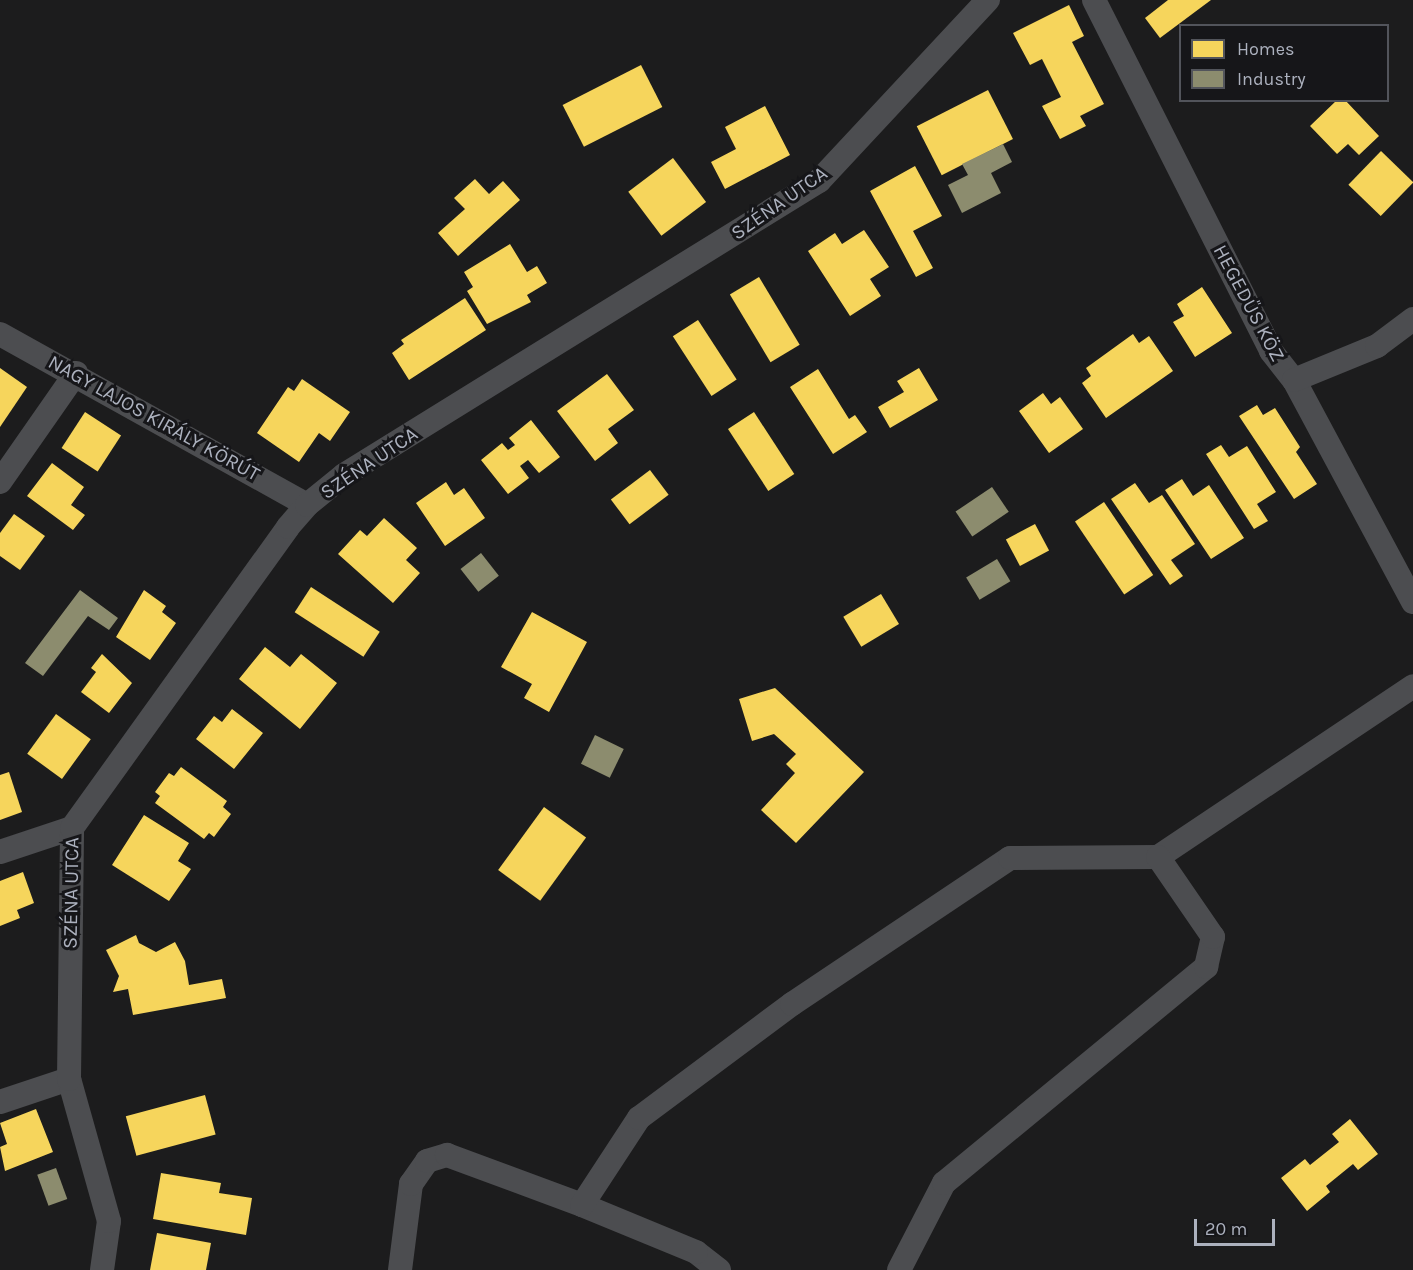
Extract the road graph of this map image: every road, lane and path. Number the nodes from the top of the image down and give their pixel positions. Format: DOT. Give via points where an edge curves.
graph roads {
  1 [pos="988,0"];
  2 [pos="1094,0"];
  3 [pos="1413,319"];
  4 [pos="0,334"];
  5 [pos="76,373"];
  6 [pos="1294,380"];
  7 [pos="0,482"];
  8 [pos="307,504"];
  9 [pos="1413,602"];
  10 [pos="1413,686"];
  11 [pos="72,828"];
  12 [pos="0,852"];
  13 [pos="1158,857"];
  14 [pos="69,1079"];
  15 [pos="0,1102"];
  16 [pos="582,1204"];
  17 [pos="102,1270"];
  18 [pos="400,1270"];
  19 [pos="719,1270"];
  20 [pos="899,1270"];
  1 -- 8 [label="street, SZÉNA UTCA" via="819,181 344,475"];
  2 -- 6 [label="street, HEGEDŰS KÖZ" via="1271,351"];
  3 -- 6 [label="street" via="1377,346"];
  4 -- 5 [label="street, NAGY LAJOS KIRÁLY KÖRÚT"];
  5 -- 7 [label="street"];
  5 -- 8 [label="street, NAGY LAJOS KIRÁLY KÖRÚT"];
  6 -- 9 [label="street, HEGEDŰS KÖZ"];
  8 -- 11 [label="street, SZÉNA UTCA"];
  10 -- 13 [label="street"];
  11 -- 12 [label="street"];
  11 -- 14 [label="street, SZÉNA UTCA"];
  13 -- 16 [label="street" via="1010,858 792,1004 639,1118"];
  13 -- 20 [label="street" via="1213,937 1206,967 944,1183"];
  14 -- 15 [label="street"];
  14 -- 17 [label="street, SZÉNA UTCA" via="109,1221"];
  16 -- 18 [label="street" via="447,1155 427,1161 411,1184"];
  16 -- 19 [label="street" via="696,1252"];
}
